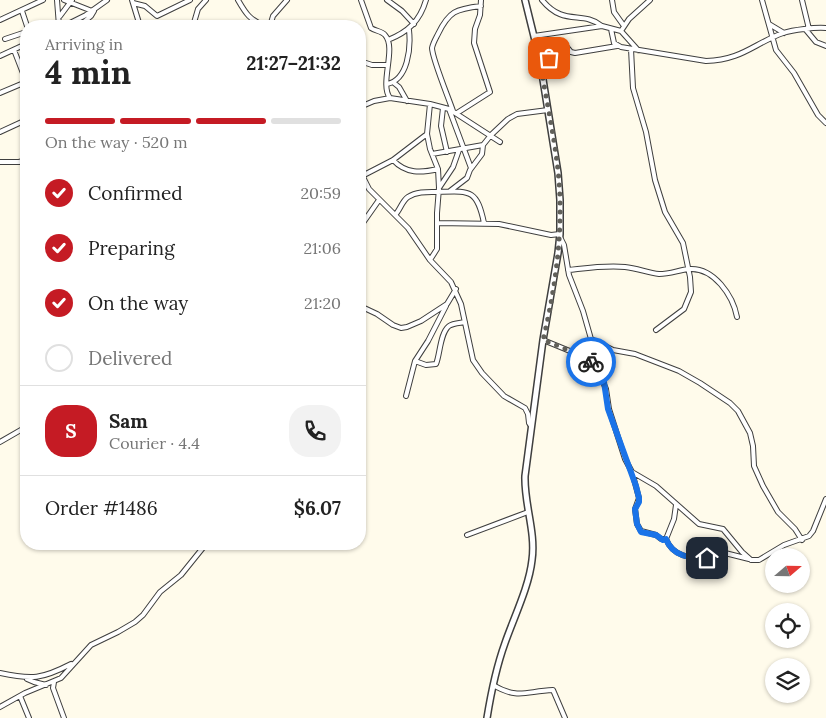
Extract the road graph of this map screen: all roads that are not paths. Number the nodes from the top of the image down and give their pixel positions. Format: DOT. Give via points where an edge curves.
graph roads {
  1 [pos="43,0"];
  2 [pos="57,0"];
  3 [pos="64,0"];
  4 [pos="95,0"];
  5 [pos="107,0"];
  6 [pos="190,0"];
  7 [pos="206,0"];
  8 [pos="238,0"];
  9 [pos="287,0"];
  10 [pos="361,0"];
  11 [pos="387,0"];
  12 [pos="426,0"];
  13 [pos="481,0"];
  14 [pos="525,0"];
  15 [pos="542,0"];
  16 [pos="612,0"];
  17 [pos="650,0"];
  18 [pos="762,0"];
  19 [pos="802,0"];
  20 [pos="71,2"];
  21 [pos="132,2"];
  22 [pos="100,5"];
  23 [pos="480,6"];
  24 [pos="94,10"];
  25 [pos="22,11"];
  26 [pos="60,17"];
  27 [pos="806,19"];
  28 [pos="0,20"];
  29 [pos="25,20"];
  30 [pos="60,20"];
  31 [pos="75,20"];
  32 [pos="86,20"];
  33 [pos="138,20"];
  34 [pos="195,20"];
  35 [pos="252,20"];
  36 [pos="272,20"];
  37 [pos="414,24"];
  38 [pos="770,24"];
  39 [pos="602,26"];
  40 [pos="624,26"];
  41 [pos="826,28"];
  42 [pos="611,29"];
  43 [pos="409,30"];
  44 [pos="800,30"];
  45 [pos="808,30"];
  46 [pos="621,31"];
  47 [pos="784,33"];
  48 [pos="20,34"];
  49 [pos="534,36"];
  50 [pos="772,38"];
  51 [pos="5,40"];
  52 [pos="388,40"];
  53 [pos="617,46"];
  54 [pos="826,46"];
  55 [pos="20,47"];
  56 [pos="631,49"];
  57 [pos="14,50"];
  58 [pos="638,50"];
  59 [pos="0,56"];
  60 [pos="540,61"];
  61 [pos="366,63"];
  62 [pos="388,65"];
  63 [pos="20,66"];
  64 [pos="394,83"];
  65 [pos="20,84"];
  66 [pos="387,84"];
  67 [pos="0,94"];
  68 [pos="390,98"];
  69 [pos="407,101"];
  70 [pos="430,104"];
  71 [pos="366,105"];
  72 [pos="443,108"];
  73 [pos="548,110"];
  74 [pos="453,111"];
  75 [pos="20,123"];
  76 [pos="826,123"];
  77 [pos="0,132"];
  78 [pos="427,134"];
  79 [pos="490,135"];
  80 [pos="500,142"];
  81 [pos="483,145"];
  82 [pos="462,150"];
  83 [pos="447,152"];
  84 [pos="432,154"];
  85 [pos="393,160"];
  86 [pos="0,162"];
  87 [pos="20,162"];
  88 [pos="471,168"];
  89 [pos="438,169"];
  90 [pos="366,172"];
  91 [pos="366,185"];
  92 [pos="439,190"];
  93 [pos="450,191"];
  94 [pos="378,200"];
  95 [pos="395,215"];
  96 [pos="366,218"];
  97 [pos="438,223"];
  98 [pos="484,223"];
  99 [pos="560,236"];
  100 [pos="430,260"];
  101 [pos="689,269"];
  102 [pos="568,270"];
  103 [pos="456,289"];
  104 [pos="447,304"];
  105 [pos="366,309"];
  106 [pos="737,317"];
  107 [pos="465,322"];
  108 [pos="656,330"];
  109 [pos="543,340"];
  110 [pos="613,350"];
  111 [pos="588,358"];
  112 [pos="415,361"];
  113 [pos="406,396"];
  114 [pos="531,426"];
  115 [pos="20,430"];
  116 [pos="0,442"];
  117 [pos="632,472"];
  118 [pos="826,499"];
  119 [pos="676,505"];
  120 [pos="528,512"];
  121 [pos="467,535"];
  122 [pos="666,539"];
  123 [pos="802,540"];
  124 [pos="201,550"];
  125 [pos="751,560"];
  126 [pos="73,663"];
  127 [pos="0,673"];
  128 [pos="25,678"];
  129 [pos="49,684"];
  130 [pos="493,685"];
  131 [pos="20,696"];
  132 [pos="0,707"];
  133 [pos="28,718"];
  134 [pos="64,718"];
  135 [pos="487,718"];
  136 [pos="565,718"];
  1 -- 25 [label="street"];
  2 -- 26 [label="street"];
  3 -- 20 [label="street"];
  4 -- 22 [label="street"];
  5 -- 22 [label="street"];
  6 -- 21 [label="street" via="157,16 145,6"];
  7 -- 34 [label="street" via="198,9"];
  8 -- 35 [label="street"];
  9 -- 36 [label="street"];
  10 -- 52 [label="street" via="371,28 385,34"];
  11 -- 37 [label="street"];
  12 -- 37 [label="street"];
  13 -- 23 [label="street"];
  14 -- 49 [label="street"];
  15 -- 39 [label="street" via="557,14 594,21"];
  16 -- 40 [label="street" via="614,12"];
  17 -- 40 [label="street"];
  18 -- 38 [label="street"];
  19 -- 27 [label="street"];
  20 -- 24 [label="street"];
  20 -- 26 [label="street"];
  21 -- 33 [label="street"];
  22 -- 24 [label="street"];
  23 -- 74 [label="street" via="474,43 490,92"];
  23 -- 74 [label="street" via="451,13 434,43 433,54"];
  24 -- 31 [label="street"];
  24 -- 32 [label="street"];
  25 -- 28 [label="street"];
  25 -- 29 [label="street"];
  26 -- 30 [label="street"];
  27 -- 44 [label="street"];
  27 -- 45 [label="street"];
  37 -- 43 [label="street"];
  38 -- 47 [label="street"];
  38 -- 50 [label="street"];
  39 -- 42 [label="street"];
  39 -- 49 [label="street"];
  40 -- 46 [label="street"];
  41 -- 45 [label="street"];
  42 -- 46 [label="street"];
  42 -- 53 [label="street"];
  43 -- 52 [label="street"];
  43 -- 64 [label="street" via="408,58"];
  44 -- 45 [label="street"];
  44 -- 47 [label="street"];
  45 -- 54 [label="street" via="816,42"];
  46 -- 58 [label="street"];
  47 -- 50 [label="street"];
  48 -- 51 [label="street"];
  49 -- 60 [label="street"];
  50 -- 58 [label="street" via="744,53 720,60 691,59"];
  50 -- 76 [label="street" via="779,55"];
  52 -- 62 [label="street"];
  53 -- 56 [label="street"];
  53 -- 60 [label="street" via="575,53 562,46 556,48 549,58"];
  55 -- 57 [label="street"];
  56 -- 58 [label="street"];
  56 -- 101 [label="street" via="633,88 655,180 665,212 683,243"];
  57 -- 59 [label="street"];
  57 -- 63 [label="street"];
  60 -- 73 [label="street"];
  61 -- 62 [label="street"];
  62 -- 66 [label="street"];
  64 -- 66 [label="street"];
  64 -- 69 [label="street"];
  65 -- 67 [label="street"];
  66 -- 68 [label="street"];
  68 -- 69 [label="street"];
  68 -- 71 [label="street"];
  69 -- 70 [label="street"];
  70 -- 72 [label="street"];
  70 -- 78 [label="street"];
  72 -- 74 [label="street"];
  72 -- 83 [label="street" via="441,126"];
  73 -- 79 [label="street" via="512,116"];
  73 -- 99 [label="street" via="558,173"];
  74 -- 79 [label="street"];
  74 -- 82 [label="street"];
  75 -- 77 [label="street"];
  78 -- 84 [label="street"];
  78 -- 85 [label="street"];
  79 -- 80 [label="street"];
  79 -- 81 [label="street"];
  81 -- 82 [label="street"];
  81 -- 88 [label="street" via="482,154"];
  82 -- 83 [label="street"];
  82 -- 88 [label="street"];
  82 -- 92 [label="street"];
  83 -- 84 [label="street"];
  84 -- 89 [label="street"];
  85 -- 89 [label="street" via="402,169 414,172"];
  85 -- 90 [label="street"];
  86 -- 87 [label="street"];
  88 -- 93 [label="street" via="468,178"];
  89 -- 92 [label="street"];
  91 -- 94 [label="street"];
  92 -- 93 [label="street"];
  92 -- 95 [label="street" via="408,197"];
  92 -- 97 [label="street"];
  93 -- 98 [label="street" via="465,192 478,201"];
  94 -- 95 [label="street"];
  94 -- 96 [label="street"];
  95 -- 100 [label="street"];
  97 -- 98 [label="street"];
  97 -- 100 [label="street" via="437,248"];
  98 -- 99 [label="street"];
  99 -- 102 [label="street"];
  99 -- 109 [label="street"];
  100 -- 103 [label="street"];
  101 -- 102 [label="street" via="664,274 613,266"];
  101 -- 106 [label="street" via="703,271 717,282 730,296"];
  101 -- 108 [label="street" via="691,292 684,309"];
  102 -- 110 [label="street" via="591,339"];
  103 -- 104 [label="street"];
  103 -- 107 [label="street"];
  104 -- 105 [label="street" via="414,325 401,328"];
  104 -- 112 [label="street"];
  107 -- 112 [label="street" via="447,328 436,364"];
  107 -- 114 [label="street" via="470,355 478,368 504,396 525,408"];
  109 -- 111 [label="street"];
  109 -- 114 [label="street"];
  110 -- 111 [label="street"];
  110 -- 123 [label="street" via="670,367 734,407 750,433 754,466 763,486 778,512"];
  111 -- 117 [label="street" via="604,382 608,409"];
  112 -- 113 [label="street"];
  114 -- 120 [label="street" via="524,481"];
  115 -- 116 [label="street"];
  117 -- 119 [label="street" via="656,486"];
  117 -- 122 [label="street" via="639,498 635,509 639,528 644,533"];
  118 -- 123 [label="street" via="813,531"];
  119 -- 122 [label="street"];
  119 -- 125 [label="street" via="699,524 723,529"];
  120 -- 121 [label="street"];
  120 -- 130 [label="street" via="533,544 531,568"];
  122 -- 125 [label="street" via="672,550 688,558 707,558 713,550 718,550"];
  123 -- 125 [label="street" via="784,545 759,560"];
  124 -- 126 [label="street" via="139,618 91,644"];
  126 -- 128 [label="street" via="42,677"];
  126 -- 129 [label="street" via="63,677"];
  127 -- 128 [label="street"];
  128 -- 129 [label="street"];
  129 -- 131 [label="street"];
  129 -- 134 [label="street"];
  130 -- 135 [label="street"];
  130 -- 136 [label="street" via="514,694 555,691"];
  131 -- 132 [label="street"];
  131 -- 133 [label="street"];
}
